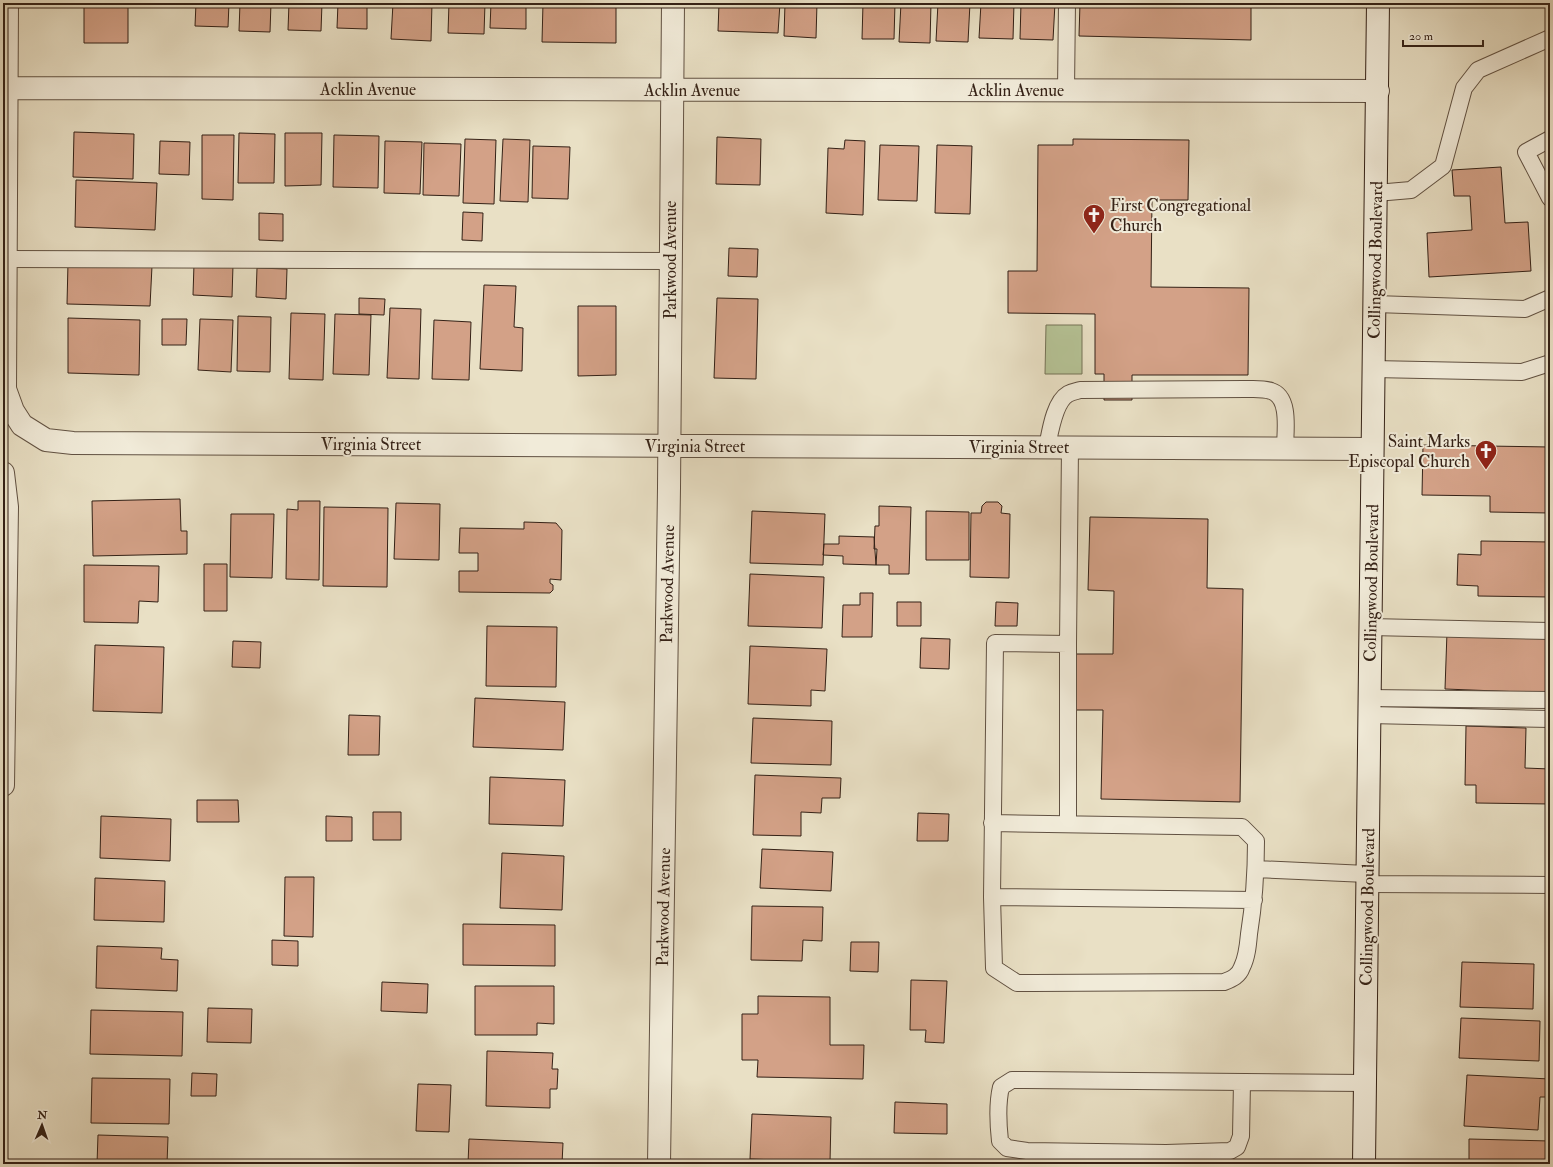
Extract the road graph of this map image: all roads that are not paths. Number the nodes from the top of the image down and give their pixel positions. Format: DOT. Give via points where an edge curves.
graph roads {
  1 [pos="7,3"];
  2 [pos="673,3"];
  3 [pos="1067,3"];
  4 [pos="1378,3"];
  5 [pos="1550,38"];
  6 [pos="6,88"];
  7 [pos="672,90"];
  8 [pos="1066,90"];
  9 [pos="1378,91"];
  10 [pos="1550,139"];
  11 [pos="1376,193"];
  12 [pos="1550,198"];
  13 [pos="7,259"];
  14 [pos="670,261"];
  15 [pos="1550,298"];
  16 [pos="1375,304"];
  17 [pos="1550,363"];
  18 [pos="1373,369"];
  19 [pos="669,445"];
  20 [pos="1046,447"];
  21 [pos="1070,447"];
  22 [pos="1285,449"];
  23 [pos="1372,449"];
  24 [pos="3,473"];
  25 [pos="1370,627"];
  26 [pos="1550,631"];
  27 [pos="1068,644"];
  28 [pos="1550,700"];
  29 [pos="1369,706"];
  30 [pos="1549,721"];
  31 [pos="3,785"];
  32 [pos="992,823"];
  33 [pos="1068,824"];
  34 [pos="1256,869"];
  35 [pos="1367,879"];
  36 [pos="1550,885"];
  37 [pos="992,897"];
  38 [pos="1254,900"];
  39 [pos="1242,1082"];
  40 [pos="1365,1083"];
  41 [pos="659,1164"];
  42 [pos="1364,1164"];
  1 -- 6 [label="street"];
  2 -- 7 [label="street, Parkwood Avenue"];
  3 -- 8 [label="lane"];
  4 -- 9 [label="street, Collingwood Boulevard"];
  5 -- 11 [label="lane" via="1478,70 1464,88 1443,166 1411,190"];
  6 -- 7 [label="street, Acklin Avenue"];
  6 -- 13 [label="street"];
  7 -- 8 [label="street, Acklin Avenue"];
  7 -- 14 [label="street, Parkwood Avenue"];
  8 -- 9 [label="street, Acklin Avenue"];
  9 -- 11 [label="street, Collingwood Boulevard"];
  10 -- 12 [label="lane" via="1526,152"];
  11 -- 16 [label="street, Collingwood Boulevard"];
  13 -- 14 [label="lane"];
  13 -- 19 [label="street, Virginia Street" via="5,389 22,426 46,440 74,443"];
  14 -- 19 [label="street, Parkwood Avenue"];
  15 -- 16 [label="lane" via="1525,309"];
  16 -- 18 [label="street, Collingwood Boulevard"];
  17 -- 18 [label="lane" via="1522,372"];
  18 -- 23 [label="street, Collingwood Boulevard"];
  19 -- 20 [label="street, Virginia Street"];
  19 -- 41 [label="street, Parkwood Avenue"];
  20 -- 21 [label="street, Virginia Street"];
  20 -- 22 [label="lane" via="1054,416 1062,399 1080,390 1245,389 1270,390 1282,400"];
  21 -- 22 [label="street, Virginia Street"];
  21 -- 27 [label="lane"];
  22 -- 23 [label="street, Virginia Street"];
  23 -- 25 [label="street, Collingwood Boulevard"];
  24 -- 31 [label="street" via="7,507"];
  25 -- 26 [label="lane"];
  25 -- 29 [label="street, Collingwood Boulevard"];
  27 -- 32 [label="lane" via="995,643"];
  27 -- 33 [label="lane"];
  28 -- 29 [label="lane"];
  29 -- 30 [label="lane"];
  29 -- 35 [label="street, Collingwood Boulevard"];
  32 -- 33 [label="lane"];
  32 -- 37 [label="lane"];
  33 -- 34 [label="lane" via="1242,827 1256,841"];
  34 -- 35 [label="lane"];
  34 -- 38 [label="lane"];
  35 -- 36 [label="lane"];
  35 -- 40 [label="street, Collingwood Boulevard"];
  37 -- 38 [label="lane"];
  37 -- 38 [label="lane" via="994,968 1017,983 1224,982 1235,978 1242,968"];
  39 -- 39 [label="lane" via="1012,1080 1002,1086 999,1096 1000,1141 1007,1148 1027,1151 1230,1151 1237,1147 1241,1136"];
  39 -- 40 [label="lane"];
  40 -- 42 [label="street, Collingwood Boulevard"];
}
